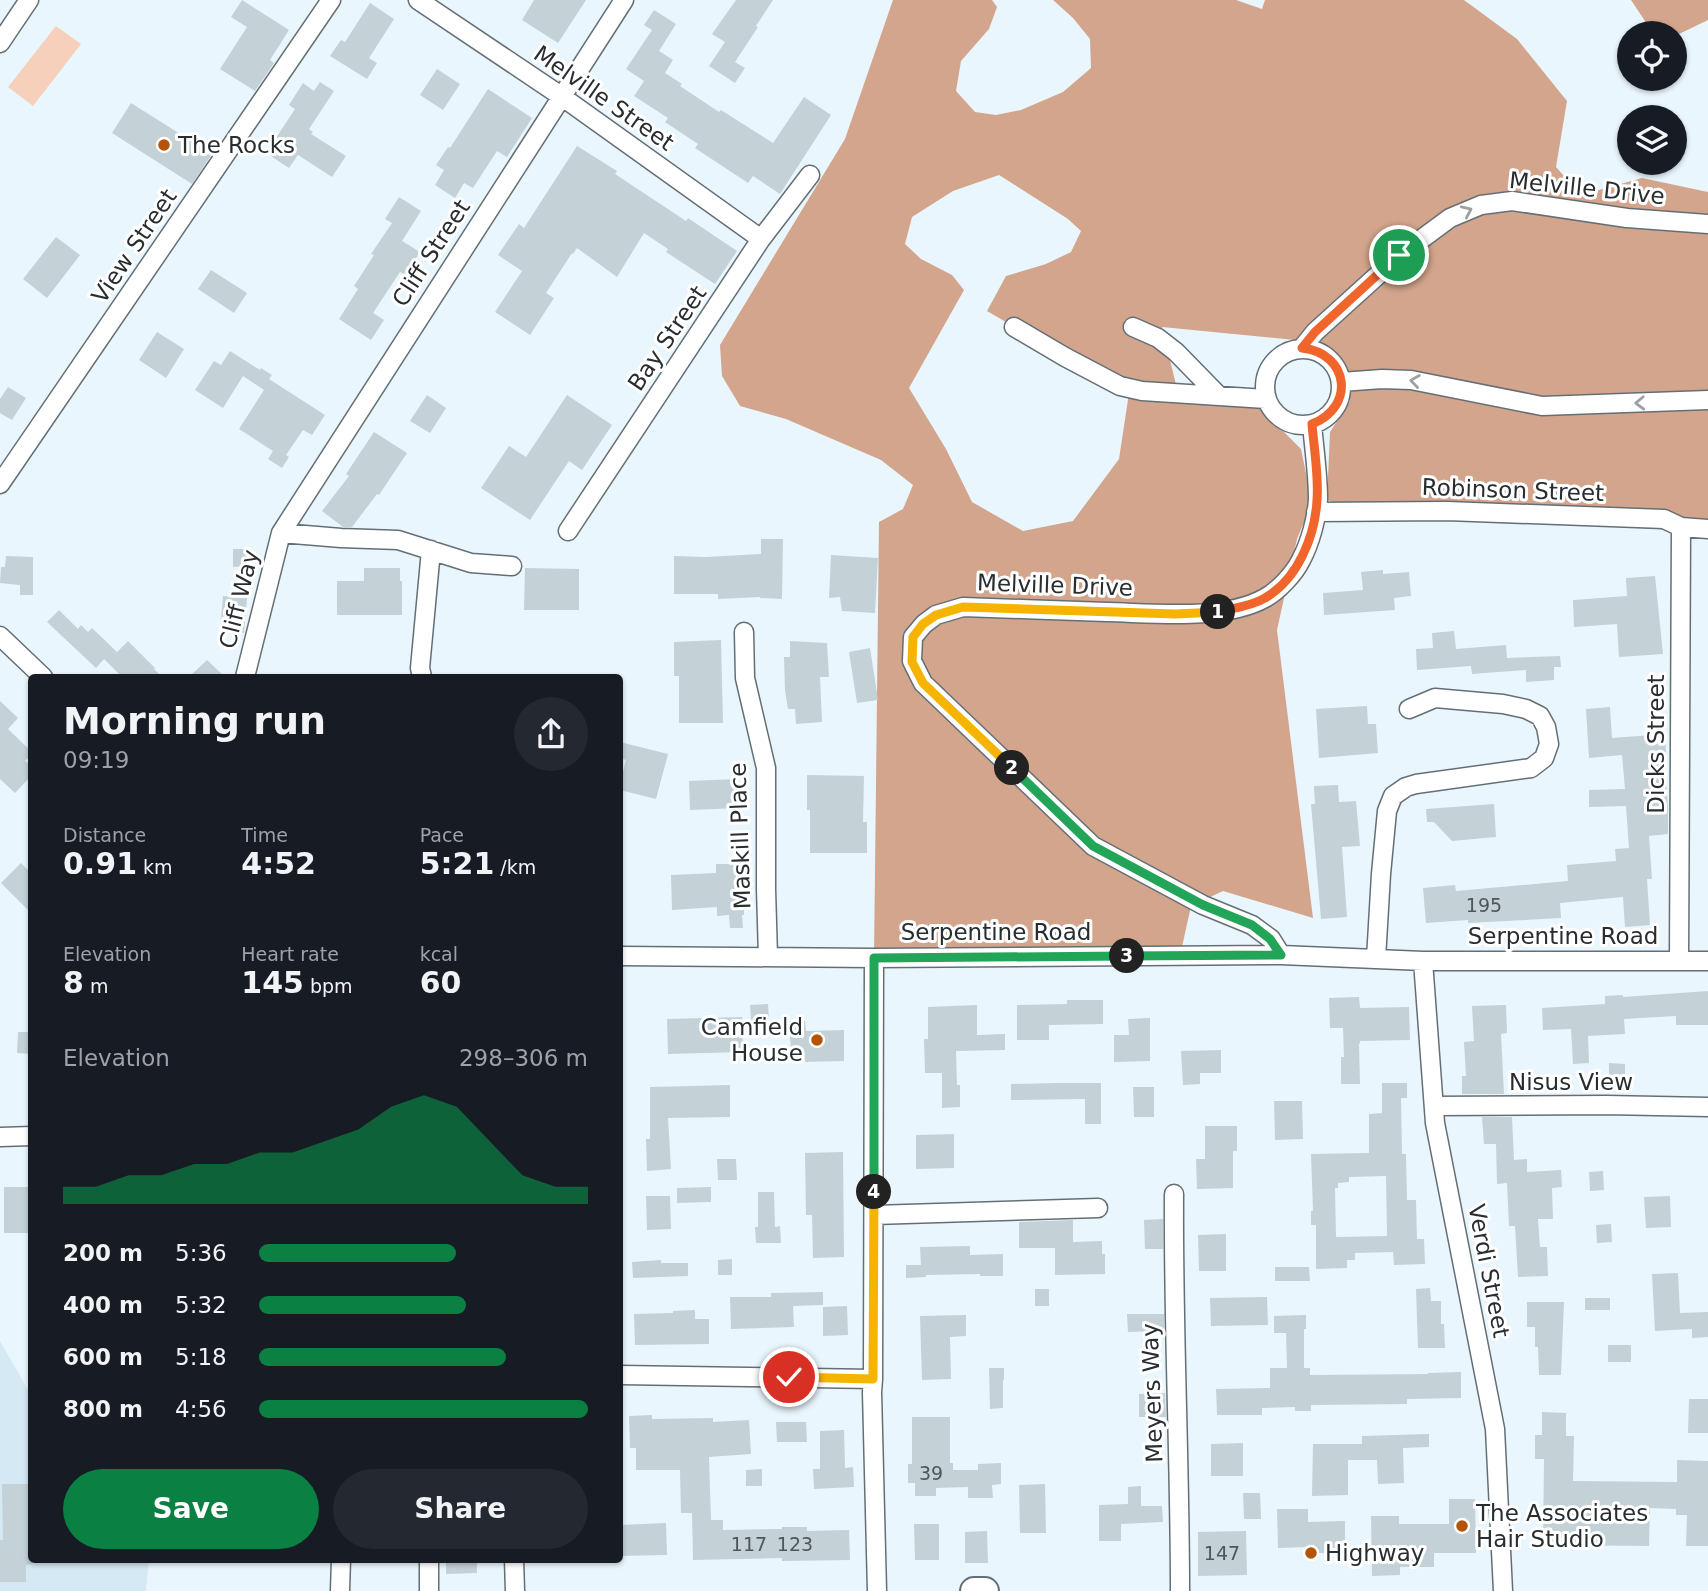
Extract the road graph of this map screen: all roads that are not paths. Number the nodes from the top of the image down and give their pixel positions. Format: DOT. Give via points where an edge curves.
graph roads {
  1 [pos="29,0"];
  2 [pos="331,0"];
  3 [pos="418,0"];
  4 [pos="624,0"];
  5 [pos="0,43"];
  6 [pos="561,96"];
  7 [pos="810,175"];
  8 [pos="1708,224"];
  9 [pos="761,239"];
  10 [pos="1014,327"];
  11 [pos="1133,327"];
  12 [pos="1302,348"];
  13 [pos="1341,382"];
  14 [pos="1218,395"];
  15 [pos="1266,399"];
  16 [pos="1708,400"];
  17 [pos="1312,424"];
  18 [pos="0,484"];
  19 [pos="1316,512"];
  20 [pos="1681,527"];
  21 [pos="1708,529"];
  22 [pos="568,531"];
  23 [pos="281,533"];
  24 [pos="431,550"];
  25 [pos="512,566"];
  26 [pos="744,632"];
  27 [pos="0,636"];
  28 [pos="40,674"];
  29 [pos="246,674"];
  30 [pos="421,674"];
  31 [pos="1409,709"];
  32 [pos="1281,955"];
  33 [pos="623,956"];
  34 [pos="768,957"];
  35 [pos="874,958"];
  36 [pos="1376,959"];
  37 [pos="1423,961"];
  38 [pos="1679,961"];
  39 [pos="1708,961"];
  40 [pos="1434,1107"];
  41 [pos="1708,1107"];
  42 [pos="28,1136"];
  43 [pos="0,1137"];
  44 [pos="1174,1195"];
  45 [pos="1098,1208"];
  46 [pos="874,1215"];
  47 [pos="623,1375"];
  48 [pos="873,1379"];
  49 [pos="341,1563"];
  50 [pos="429,1563"];
  51 [pos="514,1563"];
  52 [pos="340,1591"];
  53 [pos="429,1591"];
  54 [pos="514,1591"];
  55 [pos="877,1591"];
  56 [pos="974,1591"];
  57 [pos="985,1591"];
  58 [pos="1181,1591"];
  59 [pos="1503,1591"];
  1 -- 5 [label="street"];
  2 -- 18 [label="street, View Street"];
  3 -- 6 [label="street, Melville Street"];
  4 -- 6 [label="street, Cliff Street"];
  6 -- 9 [label="street, Melville Street"];
  6 -- 23 [label="street, Cliff Street"];
  7 -- 9 [label="street, Bay Street"];
  12 -- 8 [label="street, Melville Drive, one-way" via="1399,255 1450,219 1482,205 1512,201"];
  9 -- 22 [label="street, Bay Street"];
  10 -- 14 [label="street" via="1120,386"];
  11 -- 14 [label="street" via="1176,352"];
  12 -- 13 [label="street" via="1328,357"];
  12 -- 15 [label="street" via="1283,354 1269,368"];
  16 -- 13 [label="street, one-way" via="1542,406 1411,380"];
  13 -- 17 [label="street" via="1335,408"];
  14 -- 15 [label="street"];
  15 -- 17 [label="street" via="1280,418 1296,425"];
  17 -- 19 [label="street, Melville Drive"];
  19 -- 20 [label="street, Robinson Street" via="1447,511 1664,519"];
  19 -- 32 [label="street, Melville Drive" via="1301,561 1266,598 1244,606 1175,614 963,607 936,615 913,637 912,662 923,683 1093,846 1203,905 1252,925"];
  20 -- 21 [label="street, Robinson Street"];
  20 -- 38 [label="street, Dicks Street"];
  23 -- 24 [label="street" via="398,540"];
  23 -- 29 [label="street, Cliff Way"];
  24 -- 25 [label="street" via="471,563"];
  24 -- 30 [label="street"];
  26 -- 34 [label="street, Maskill Place" via="745,678 766,768"];
  27 -- 28 [label="street"];
  31 -- 36 [label="street" via="1435,698 1526,709 1540,716 1549,744 1544,758 1531,768 1416,784 1393,796 1387,811"];
  32 -- 35 [label="street, Serpentine Road"];
  32 -- 36 [label="street, Serpentine Road"];
  33 -- 34 [label="street, Serpentine Road"];
  34 -- 35 [label="street, Serpentine Road"];
  35 -- 46 [label="street"];
  36 -- 37 [label="street, Serpentine Road"];
  37 -- 38 [label="street, Serpentine Road"];
  37 -- 40 [label="street, Verdi Street"];
  38 -- 39 [label="street, Serpentine Road"];
  40 -- 41 [label="street, Nisus View"];
  40 -- 59 [label="street, Verdi Street" via="1495,1429"];
  42 -- 43 [label="street"];
  44 -- 58 [label="street, Meyers Way"];
  45 -- 46 [label="street"];
  46 -- 48 [label="street"];
  47 -- 48 [label="street"];
  48 -- 55 [label="street"];
  49 -- 52 [label="street"];
  50 -- 53 [label="street"];
  51 -- 54 [label="street"];
  56 -- 57 [label="highway"];
}
